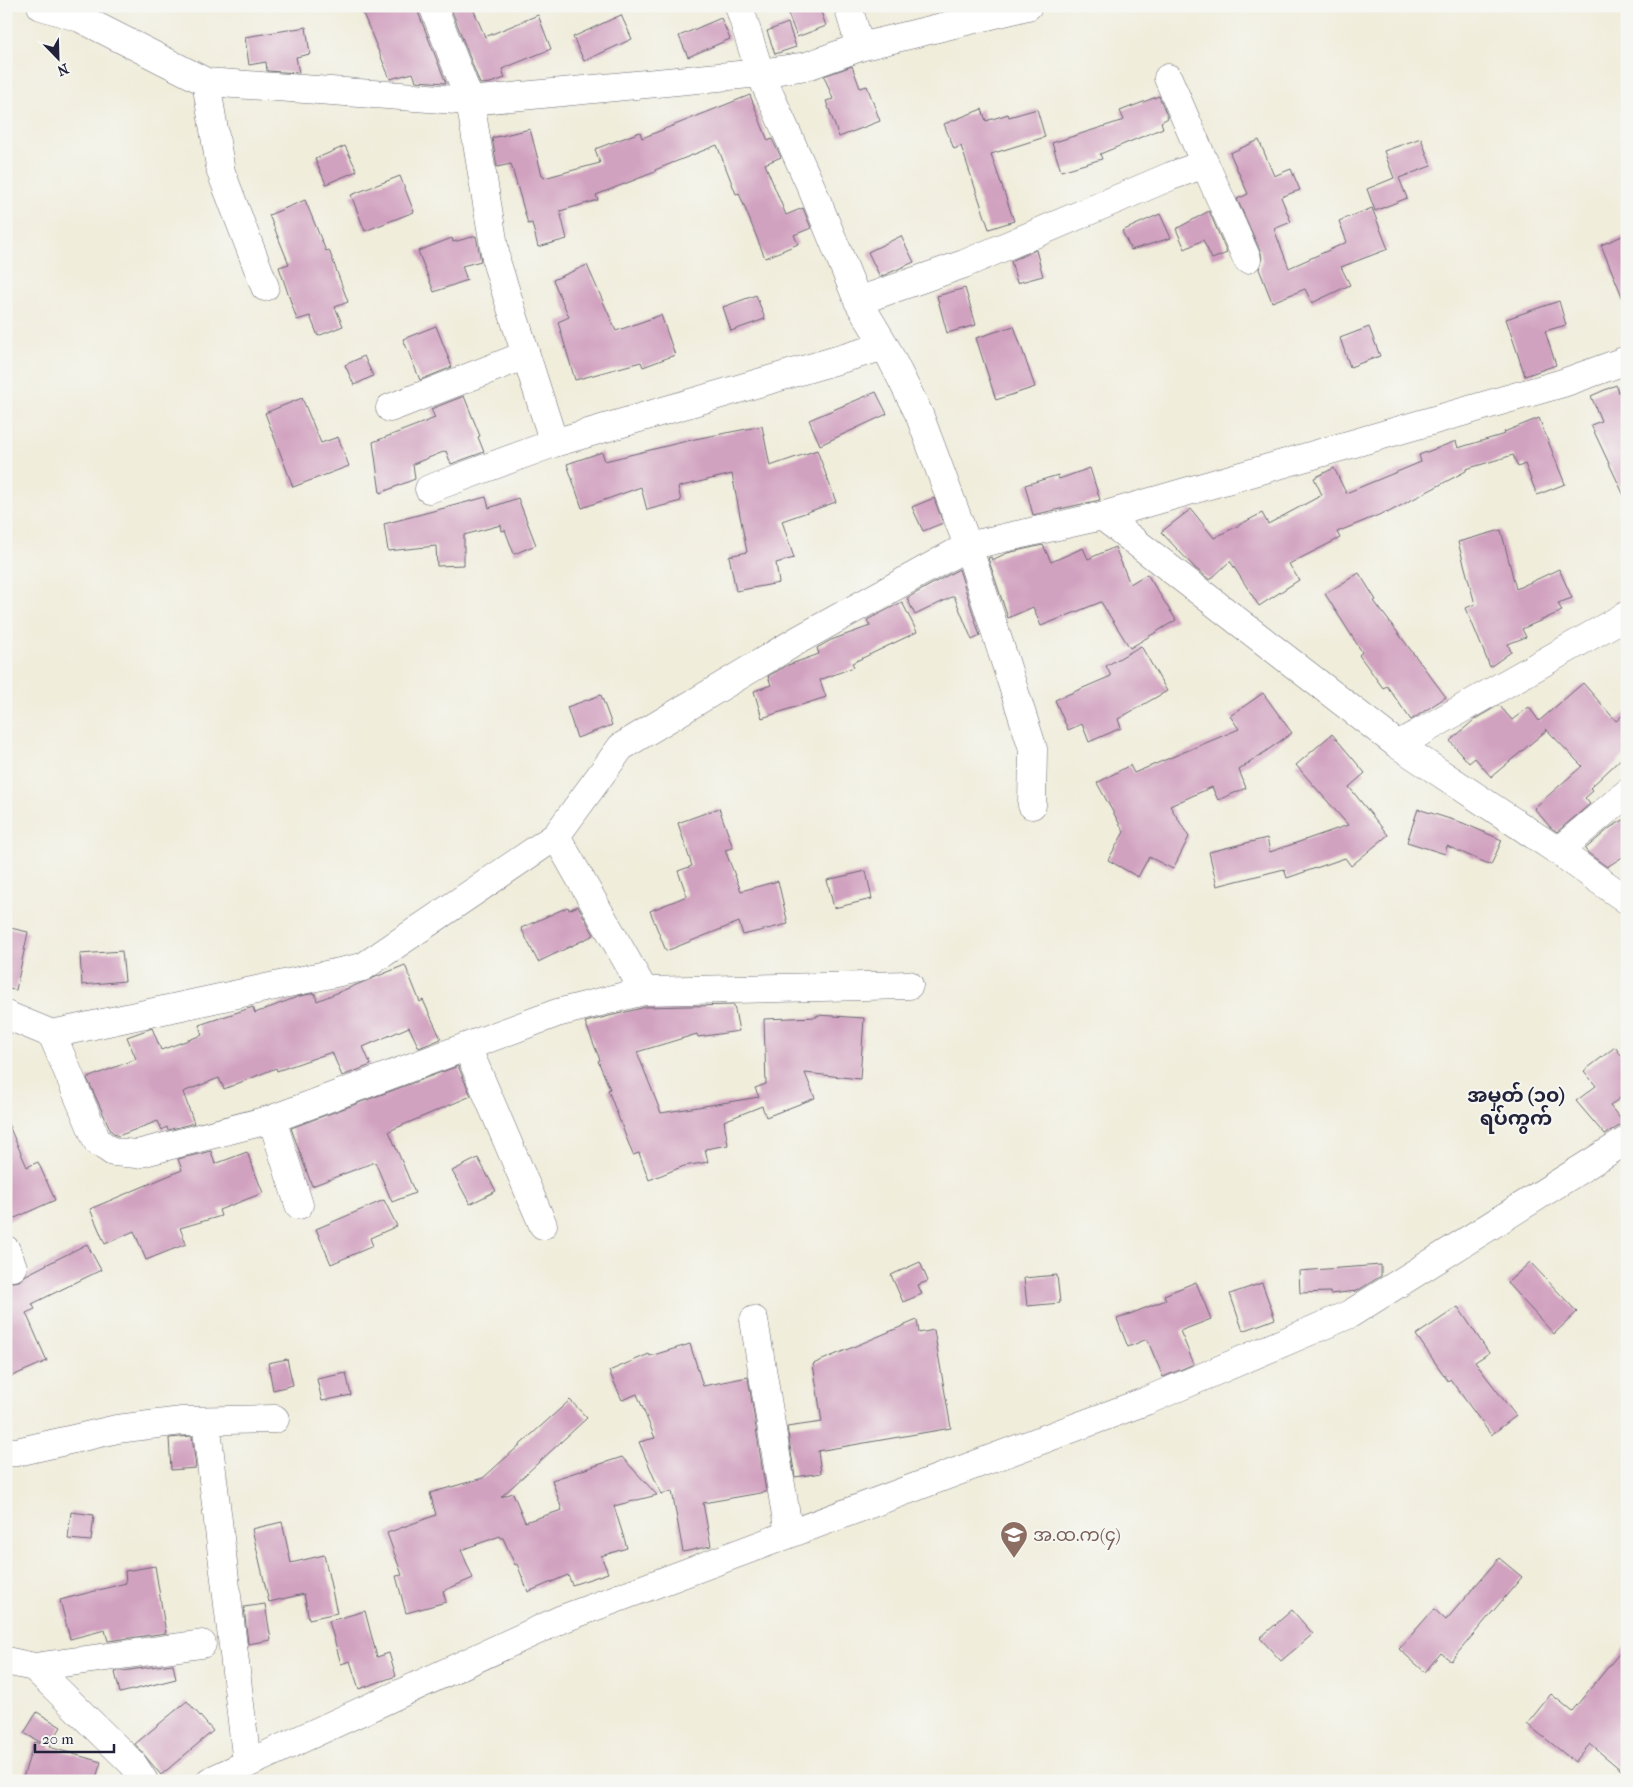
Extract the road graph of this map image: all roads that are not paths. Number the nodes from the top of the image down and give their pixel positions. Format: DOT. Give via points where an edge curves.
graph roads {
  1 [pos="41,6"];
  2 [pos="433,6"];
  3 [pos="739,6"];
  4 [pos="848,6"];
  5 [pos="1028,6"];
  6 [pos="860,47"];
  7 [pos="760,73"];
  8 [pos="1168,78"];
  9 [pos="206,82"];
  10 [pos="470,101"];
  11 [pos="1205,164"];
  12 [pos="1247,259"];
  13 [pos="265,287"];
  14 [pos="858,301"];
  15 [pos="885,346"];
  16 [pos="526,355"];
  17 [pos="1627,360"];
  18 [pos="390,408"];
  19 [pos="554,443"];
  20 [pos="429,489"];
  21 [pos="1102,516"];
  22 [pos="968,546"];
  23 [pos="1627,615"];
  24 [pos="1398,745"];
  25 [pos="1627,793"];
  26 [pos="1032,805"];
  27 [pos="556,836"];
  28 [pos="1558,851"];
  29 [pos="1627,900"];
  30 [pos="909,985"];
  31 [pos="644,992"];
  32 [pos="6,1015"];
  33 [pos="52,1034"];
  34 [pos="467,1047"];
  35 [pos="272,1119"];
  36 [pos="1627,1140"];
  37 [pos="299,1205"];
  38 [pos="543,1225"];
  39 [pos="754,1320"];
  40 [pos="275,1419"];
  41 [pos="206,1421"];
  42 [pos="6,1452"];
  43 [pos="789,1534"];
  44 [pos="202,1644"];
  45 [pos="6,1661"];
  46 [pos="34,1667"];
  47 [pos="247,1763"];
  48 [pos="132,1775"];
  49 [pos="210,1781"];
  1 -- 9 [label="street" via="80,18"];
  2 -- 10 [label="street"];
  3 -- 7 [label="street"];
  4 -- 6 [label="street"];
  5 -- 6 [label="street"];
  6 -- 7 [label="street" via="807,66"];
  7 -- 10 [label="street"];
  7 -- 14 [label="street"];
  8 -- 11 [label="street"];
  9 -- 10 [label="street"];
  9 -- 13 [label="street" via="221,172"];
  10 -- 16 [label="street" via="497,264"];
  11 -- 12 [label="street"];
  11 -- 14 [label="street" via="964,264"];
  14 -- 15 [label="street"];
  15 -- 19 [label="street"];
  15 -- 22 [label="street" via="919,414"];
  16 -- 18 [label="street"];
  16 -- 19 [label="street"];
  17 -- 21 [label="street" via="1564,383"];
  19 -- 20 [label="street"];
  21 -- 22 [label="street"];
  21 -- 24 [label="street"];
  22 -- 26 [label="street" via="1033,749"];
  22 -- 27 [label="street" via="800,639 621,747"];
  23 -- 24 [label="street"];
  24 -- 28 [label="street"];
  25 -- 28 [label="street"];
  27 -- 31 [label="street"];
  27 -- 33 [label="street" via="363,967"];
  28 -- 29 [label="street"];
  30 -- 31 [label="street"];
  31 -- 34 [label="street" via="557,1013"];
  32 -- 33 [label="street"];
  33 -- 35 [label="street" via="97,1141 113,1152 138,1154"];
  34 -- 35 [label="street"];
  34 -- 38 [label="street"];
  35 -- 37 [label="street"];
  36 -- 43 [label="street" via="1350,1314 1146,1401"];
  39 -- 43 [label="street"];
  40 -- 41 [label="street"];
  41 -- 42 [label="street" via="117,1429"];
  41 -- 47 [label="street"];
  43 -- 47 [label="street" via="562,1619"];
  44 -- 46 [label="street"];
  45 -- 46 [label="street"];
  46 -- 48 [label="street"];
  47 -- 49 [label="street"];
}
